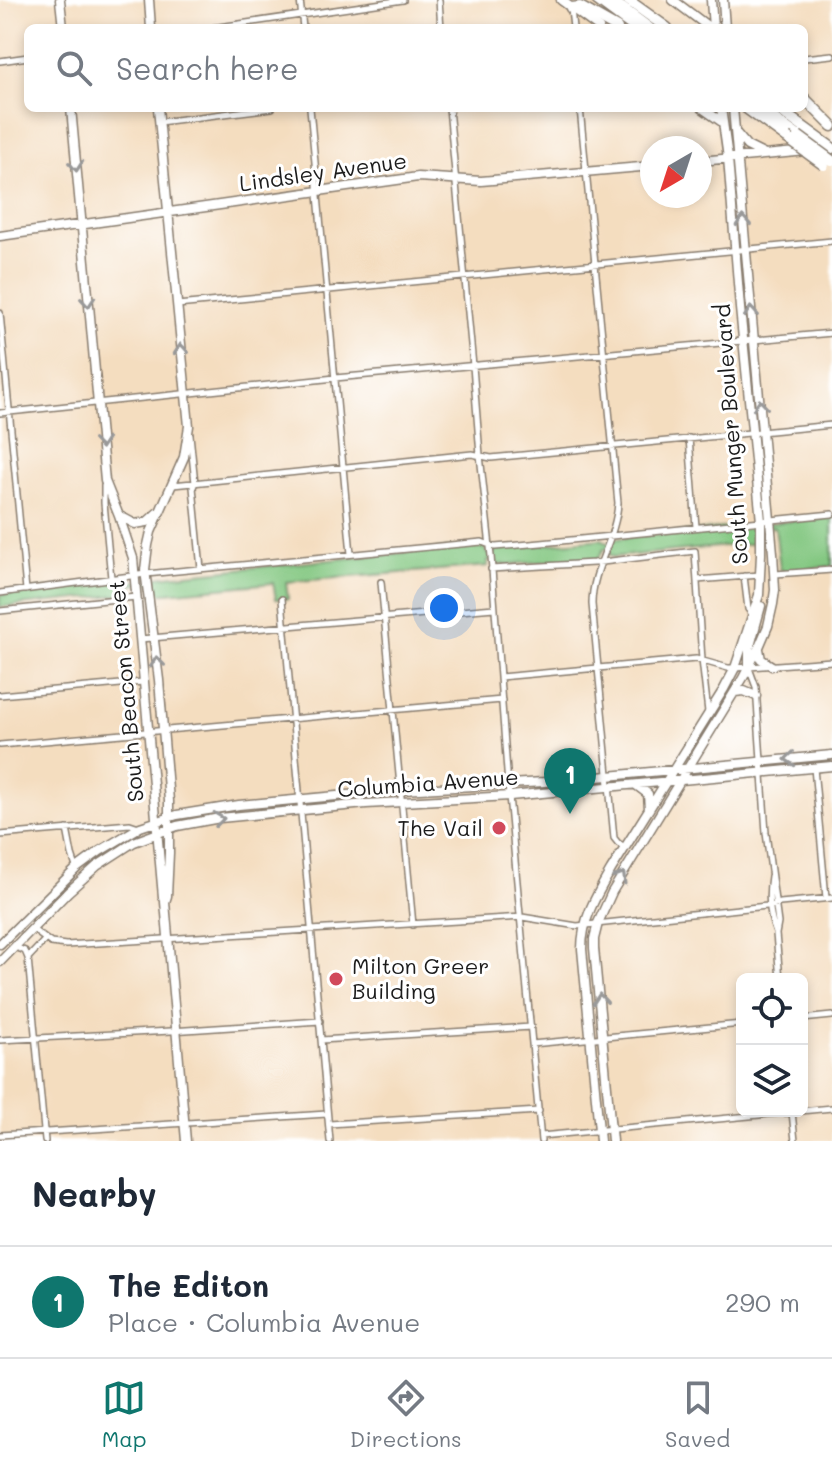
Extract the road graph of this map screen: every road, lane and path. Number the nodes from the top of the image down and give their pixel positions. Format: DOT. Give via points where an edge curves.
graph roads {
  1 [pos="60,0"];
  2 [pos="149,0"];
  3 [pos="300,0"];
  4 [pos="403,0"];
  5 [pos="439,0"];
  6 [pos="561,0"];
  7 [pos="597,0"];
  8 [pos="613,0"];
  9 [pos="628,0"];
  10 [pos="673,0"];
  11 [pos="711,0"];
  12 [pos="723,0"];
  13 [pos="571,8"];
  14 [pos="302,16"];
  15 [pos="63,24"];
  16 [pos="151,24"];
  17 [pos="242,24"];
  18 [pos="303,24"];
  19 [pos="441,24"];
  20 [pos="573,24"];
  21 [pos="593,24"];
  22 [pos="610,24"];
  23 [pos="630,24"];
  24 [pos="646,24"];
  25 [pos="661,24"];
  26 [pos="706,24"];
  27 [pos="712,24"];
  28 [pos="725,24"];
  29 [pos="832,55"];
  30 [pos="24,58"];
  31 [pos="808,58"];
  32 [pos="0,61"];
  33 [pos="808,102"];
  34 [pos="71,112"];
  35 [pos="158,112"];
  36 [pos="240,112"];
  37 [pos="310,112"];
  38 [pos="449,112"];
  39 [pos="580,112"];
  40 [pos="708,112"];
  41 [pos="721,112"];
  42 [pos="734,112"];
  43 [pos="761,112"];
  44 [pos="780,112"];
  45 [pos="159,122"];
  46 [pos="722,122"];
  47 [pos="832,126"];
  48 [pos="736,132"];
  49 [pos="801,136"];
  50 [pos="832,148"];
  51 [pos="764,155"];
  52 [pos="733,158"];
  53 [pos="712,160"];
  54 [pos="830,163"];
  55 [pos="640,167"];
  56 [pos="587,172"];
  57 [pos="455,180"];
  58 [pos="318,192"];
  59 [pos="168,213"];
  60 [pos="80,225"];
  61 [pos="0,236"];
  62 [pos="832,241"];
  63 [pos="745,249"];
  64 [pos="735,250"];
  65 [pos="596,263"];
  66 [pos="465,276"];
  67 [pos="326,290"];
  68 [pos="177,305"];
  69 [pos="0,313"];
  70 [pos="832,333"];
  71 [pos="753,340"];
  72 [pos="743,341"];
  73 [pos="604,354"];
  74 [pos="473,366"];
  75 [pos="335,378"];
  76 [pos="185,393"];
  77 [pos="97,404"];
  78 [pos="9,412"];
  79 [pos="0,413"];
  80 [pos="832,425"];
  81 [pos="189,426"];
  82 [pos="762,431"];
  83 [pos="752,432"];
  84 [pos="689,438"];
  85 [pos="612,446"];
  86 [pos="480,455"];
  87 [pos="343,466"];
  88 [pos="105,481"];
  89 [pos="195,483"];
  90 [pos="172,485"];
  91 [pos="159,511"];
  92 [pos="832,514"];
  93 [pos="119,516"];
  94 [pos="765,521"];
  95 [pos="696,527"];
  96 [pos="612,536"];
  97 [pos="489,545"];
  98 [pos="351,554"];
  99 [pos="602,561"];
  100 [pos="201,569"];
  101 [pos="491,569"];
  102 [pos="832,570"];
  103 [pos="146,574"];
  104 [pos="775,574"];
  105 [pos="760,575"];
  106 [pos="134,576"];
  107 [pos="744,576"];
  108 [pos="111,578"];
  109 [pos="697,580"];
  110 [pos="381,582"];
  111 [pos="26,590"];
  112 [pos="0,593"];
  113 [pos="759,595"];
  114 [pos="136,597"];
  115 [pos="282,599"];
  116 [pos="494,608"];
  117 [pos="0,611"];
  118 [pos="753,615"];
  119 [pos="384,617"];
  120 [pos="283,627"];
  121 [pos="154,638"];
  122 [pos="139,639"];
  123 [pos="759,647"];
  124 [pos="702,660"];
  125 [pos="832,661"];
  126 [pos="772,666"];
  127 [pos="598,667"];
  128 [pos="735,668"];
  129 [pos="749,668"];
  130 [pos="500,677"];
  131 [pos="143,682"];
  132 [pos="735,692"];
  133 [pos="0,695"];
  134 [pos="756,696"];
  135 [pos="502,700"];
  136 [pos="724,709"];
  137 [pos="392,710"];
  138 [pos="708,714"];
  139 [pos="292,719"];
  140 [pos="164,729"];
  141 [pos="148,732"];
  142 [pos="704,741"];
  143 [pos="0,745"];
  144 [pos="832,755"];
  145 [pos="761,762"];
  146 [pos="832,766"];
  147 [pos="714,767"];
  148 [pos="814,768"];
  149 [pos="687,769"];
  150 [pos="673,771"];
  151 [pos="762,773"];
  152 [pos="609,776"];
  153 [pos="680,780"];
  154 [pos="666,782"];
  155 [pos="635,784"];
  156 [pos="508,785"];
  157 [pos="610,787"];
  158 [pos="401,790"];
  159 [pos="510,796"];
  160 [pos="300,799"];
  161 [pos="402,801"];
  162 [pos="301,810"];
  163 [pos="648,810"];
  164 [pos="170,817"];
  165 [pos="156,821"];
  166 [pos="140,827"];
  167 [pos="170,827"];
  168 [pos="67,829"];
  169 [pos="157,832"];
  170 [pos="0,835"];
  171 [pos="625,847"];
  172 [pos="77,868"];
  173 [pos="84,877"];
  174 [pos="829,898"];
  175 [pos="165,902"];
  176 [pos="773,905"];
  177 [pos="522,917"];
  178 [pos="598,923"];
  179 [pos="413,925"];
  180 [pos="584,925"];
  181 [pos="19,926"];
  182 [pos="32,929"];
  183 [pos="312,930"];
  184 [pos="168,939"];
  185 [pos="45,940"];
  186 [pos="0,944"];
  187 [pos="15,947"];
  188 [pos="28,958"];
  189 [pos="0,962"];
  190 [pos="779,973"];
  191 [pos="832,1016"];
  192 [pos="808,1018"];
  193 [pos="320,1021"];
  194 [pos="736,1025"];
  195 [pos="531,1027"];
  196 [pos="176,1031"];
  197 [pos="36,1038"];
  198 [pos="603,1038"];
  199 [pos="591,1039"];
  200 [pos="0,1040"];
  201 [pos="321,1040"];
  202 [pos="532,1044"];
  203 [pos="832,1108"];
  204 [pos="808,1110"];
  205 [pos="539,1111"];
  206 [pos="327,1114"];
  207 [pos="739,1117"];
  208 [pos="793,1117"];
  209 [pos="185,1122"];
  210 [pos="329,1124"];
  211 [pos="611,1129"];
  212 [pos="599,1130"];
  213 [pos="45,1132"];
  214 [pos="0,1135"];
  215 [pos="541,1138"];
  216 [pos="45,1141"];
  217 [pos="186,1141"];
  218 [pos="330,1141"];
  219 [pos="600,1141"];
  220 [pos="612,1141"];
  221 [pos="795,1141"];
  1 -- 15 [label="main road"];
  2 -- 16 [label="main road"];
  3 -- 14 [label="street"];
  4 -- 14 [label="street"];
  5 -- 19 [label="street"];
  6 -- 13 [label="main road"];
  7 -- 23 [label="highway"];
  8 -- 24 [label="highway"];
  9 -- 25 [label="highway"];
  10 -- 26 [label="main road"];
  11 -- 27 [label="main road"];
  12 -- 28 [label="main road"];
  13 -- 20 [label="street"];
  13 -- 21 [label="main road"];
  13 -- 22 [label="highway" via="580,7"];
  14 -- 17 [label="street"];
  14 -- 18 [label="street"];
  29 -- 31 [label="street"];
  30 -- 32 [label="street"];
  33 -- 47 [label="highway"];
  34 -- 60 [label="main road, South Beacon Street, one-way"];
  35 -- 45 [label="main road, South Beacon Street"];
  36 -- 45 [label="street"];
  37 -- 58 [label="street"];
  38 -- 57 [label="street"];
  39 -- 56 [label="street"];
  40 -- 46 [label="main road"];
  41 -- 46 [label="main road, South Munger Boulevard"];
  42 -- 48 [label="main road, South Munger Boulevard"];
  43 -- 49 [label="highway"];
  44 -- 49 [label="highway"];
  45 -- 59 [label="main road, South Beacon Street"];
  46 -- 52 [label="main road, South Munger Boulevard"];
  48 -- 51 [label="main road"];
  48 -- 52 [label="main road, South Munger Boulevard"];
  49 -- 50 [label="highway"];
  49 -- 54 [label="highway, bridge"];
  50 -- 51 [label="main road"];
  51 -- 52 [label="main road"];
  52 -- 53 [label="main road"];
  63 -- 52 [label="main road, South Munger Boulevard, one-way"];
  52 -- 64 [label="main road, South Munger Boulevard"];
  55 -- 56 [label="main road, Lindsley Avenue"];
  56 -- 57 [label="main road, Lindsley Avenue"];
  56 -- 65 [label="street"];
  57 -- 58 [label="main road, Lindsley Avenue" via="418,177"];
  57 -- 66 [label="street"];
  58 -- 59 [label="main road, Lindsley Avenue"];
  58 -- 67 [label="street"];
  59 -- 60 [label="main road, Lindsley Avenue"];
  59 -- 68 [label="main road, South Beacon Street"];
  60 -- 61 [label="main road, Lindsley Avenue"];
  60 -- 77 [label="main road, South Beacon Street, one-way"];
  62 -- 63 [label="street"];
  63 -- 64 [label="street"];
  71 -- 63 [label="main road, South Munger Boulevard, one-way"];
  64 -- 65 [label="street"];
  64 -- 72 [label="main road, South Munger Boulevard"];
  65 -- 66 [label="street"];
  65 -- 73 [label="street"];
  66 -- 67 [label="street"];
  66 -- 74 [label="street"];
  67 -- 68 [label="street"];
  67 -- 75 [label="street"];
  76 -- 68 [label="main road, South Beacon Street, one-way"];
  69 -- 78 [label="street"];
  70 -- 71 [label="street"];
  71 -- 72 [label="street"];
  82 -- 71 [label="main road, South Munger Boulevard, one-way"];
  72 -- 73 [label="street"];
  72 -- 83 [label="main road, South Munger Boulevard"];
  73 -- 74 [label="street"];
  73 -- 85 [label="street"];
  74 -- 75 [label="street"];
  74 -- 86 [label="street"];
  75 -- 76 [label="street"];
  75 -- 87 [label="street"];
  76 -- 77 [label="street"];
  76 -- 81 [label="main road, South Beacon Street"];
  77 -- 78 [label="street"];
  77 -- 88 [label="main road, South Beacon Street, one-way"];
  78 -- 79 [label="street"];
  78 -- 111 [label="street"];
  80 -- 82 [label="street"];
  81 -- 89 [label="street"];
  81 -- 90 [label="main road, South Beacon Street"];
  82 -- 83 [label="street"];
  82 -- 94 [label="main road, South Munger Boulevard"];
  83 -- 84 [label="street"];
  83 -- 94 [label="main road, South Munger Boulevard"];
  84 -- 85 [label="street"];
  84 -- 95 [label="street"];
  85 -- 86 [label="street"];
  85 -- 96 [label="street" via="618,503"];
  86 -- 87 [label="street"];
  86 -- 97 [label="street"];
  87 -- 89 [label="street"];
  87 -- 98 [label="street"];
  88 -- 93 [label="main road, South Beacon Street"];
  88 -- 108 [label="street, South Beacon Street"];
  89 -- 90 [label="street"];
  89 -- 100 [label="street"];
  90 -- 91 [label="main road, South Beacon Street"];
  91 -- 93 [label="main road" via="141,524"];
  91 -- 103 [label="main road, South Beacon Street"];
  92 -- 94 [label="street"];
  93 -- 106 [label="main road, South Beacon Street"];
  94 -- 95 [label="street"];
  94 -- 104 [label="main road, South Munger Boulevard"];
  94 -- 105 [label="main road, South Munger Boulevard"];
  95 -- 96 [label="street"];
  96 -- 97 [label="street"];
  96 -- 99 [label="street"];
  97 -- 98 [label="street"];
  97 -- 101 [label="street"];
  98 -- 100 [label="street"];
  99 -- 101 [label="street"];
  99 -- 109 [label="street" via="695,551"];
  99 -- 127 [label="street" via="592,593"];
  100 -- 103 [label="street"];
  101 -- 116 [label="street"];
  102 -- 104 [label="street"];
  103 -- 106 [label="street"];
  103 -- 121 [label="main road, South Beacon Street"];
  104 -- 123 [label="main road, South Munger Boulevard" via="773,604"];
  105 -- 107 [label="street"];
  105 -- 113 [label="main road, South Munger Boulevard"];
  106 -- 108 [label="street"];
  106 -- 114 [label="main road, South Beacon Street"];
  107 -- 109 [label="street"];
  107 -- 118 [label="street"];
  108 -- 111 [label="street"];
  109 -- 124 [label="street"];
  110 -- 119 [label="street"];
  111 -- 112 [label="street"];
  113 -- 118 [label="main road, South Munger Boulevard"];
  113 -- 129 [label="main road"];
  114 -- 117 [label="street"];
  114 -- 122 [label="main road, South Beacon Street"];
  115 -- 120 [label="street"];
  116 -- 119 [label="street"];
  116 -- 130 [label="street"];
  118 -- 128 [label="main road, South Munger Boulevard"];
  119 -- 120 [label="street"];
  119 -- 137 [label="street"];
  120 -- 121 [label="street"];
  120 -- 139 [label="street"];
  121 -- 122 [label="street"];
  140 -- 121 [label="main road, South Beacon Street, one-way"];
  122 -- 131 [label="main road, South Beacon Street"];
  123 -- 126 [label="main road" via="761,659"];
  123 -- 129 [label="main road, South Munger Boulevard"];
  124 -- 127 [label="street"];
  124 -- 128 [label="street"];
  124 -- 138 [label="street"];
  125 -- 126 [label="street"];
  126 -- 129 [label="street"];
  127 -- 130 [label="street"];
  127 -- 152 [label="street"];
  128 -- 129 [label="street"];
  128 -- 136 [label="main road"];
  128 -- 138 [label="main road, South Munger Boulevard"];
  129 -- 132 [label="main road, South Munger Boulevard"];
  129 -- 134 [label="street"];
  130 -- 135 [label="street"];
  131 -- 133 [label="street"];
  131 -- 141 [label="main road, South Beacon Street"];
  132 -- 134 [label="main road"];
  132 -- 136 [label="main road, South Munger Boulevard"];
  134 -- 145 [label="street"];
  135 -- 137 [label="street"];
  135 -- 156 [label="street"];
  136 -- 142 [label="main road, South Munger Boulevard"];
  137 -- 139 [label="street"];
  137 -- 158 [label="street"];
  138 -- 150 [label="main road, South Munger Boulevard"];
  139 -- 140 [label="street"];
  139 -- 160 [label="street"];
  140 -- 141 [label="street"];
  140 -- 164 [label="main road, South Beacon Street"];
  141 -- 143 [label="street"];
  141 -- 165 [label="main road, South Beacon Street"];
  142 -- 147 [label="main road" via="704,759"];
  142 -- 149 [label="main road, South Munger Boulevard"];
  144 -- 145 [label="main road, Columbia Avenue, one-way"];
  145 -- 147 [label="main road, Columbia Avenue"];
  145 -- 151 [label="street"];
  146 -- 148 [label="main road, Columbia Avenue"];
  147 -- 149 [label="main road, Columbia Avenue"];
  148 -- 151 [label="main road, Columbia Avenue"];
  148 -- 174 [label="street"];
  149 -- 150 [label="main road, Columbia Avenue"];
  149 -- 153 [label="main road, South Munger Boulevard"];
  150 -- 152 [label="main road, Columbia Avenue"];
  150 -- 154 [label="main road, South Munger Boulevard"];
  151 -- 153 [label="main road, Columbia Avenue"];
  151 -- 176 [label="street"];
  152 -- 156 [label="main road, Columbia Avenue"];
  152 -- 157 [label="street"];
  153 -- 154 [label="main road, Columbia Avenue"];
  178 -- 153 [label="main road, South Munger Boulevard, one-way"];
  154 -- 155 [label="main road, Columbia Avenue"];
  154 -- 163 [label="main road, South Munger Boulevard"];
  155 -- 157 [label="main road, Columbia Avenue"];
  155 -- 163 [label="main road" via="648,794"];
  156 -- 158 [label="main road, Columbia Avenue"];
  156 -- 159 [label="street"];
  157 -- 159 [label="main road, Columbia Avenue"];
  157 -- 171 [label="street" via="614,838"];
  158 -- 160 [label="main road, Columbia Avenue"];
  158 -- 161 [label="street"];
  159 -- 161 [label="main road, Columbia Avenue"];
  159 -- 177 [label="street"];
  160 -- 162 [label="street"];
  160 -- 164 [label="main road, Columbia Avenue"];
  161 -- 162 [label="main road, Columbia Avenue"];
  161 -- 179 [label="street"];
  167 -- 162 [label="main road, Columbia Avenue, one-way"];
  162 -- 183 [label="street"];
  163 -- 171 [label="main road, South Munger Boulevard"];
  164 -- 165 [label="main road, Columbia Avenue"];
  164 -- 167 [label="main road, South Beacon Street"];
  165 -- 166 [label="main road, Columbia Avenue"];
  165 -- 169 [label="main road, South Beacon Street"];
  166 -- 168 [label="street"];
  166 -- 172 [label="main road, Columbia Avenue"];
  167 -- 169 [label="main road, Columbia Avenue"];
  167 -- 175 [label="main road, South Beacon Street"];
  168 -- 170 [label="street"];
  168 -- 172 [label="street"];
  169 -- 173 [label="main road, Columbia Avenue" via="121,849"];
  169 -- 175 [label="main road, South Beacon Street"];
  171 -- 180 [label="main road, South Munger Boulevard"];
  172 -- 173 [label="street"];
  172 -- 181 [label="main road, Columbia Avenue"];
  173 -- 182 [label="main road, Columbia Avenue"];
  174 -- 176 [label="street"];
  175 -- 184 [label="main road"];
  176 -- 178 [label="street"];
  176 -- 190 [label="street"];
  177 -- 179 [label="street"];
  177 -- 180 [label="street"];
  177 -- 195 [label="street"];
  178 -- 180 [label="street"];
  198 -- 178 [label="main road, one-way" via="594,948"];
  179 -- 183 [label="street"];
  180 -- 199 [label="main road"];
  181 -- 182 [label="main road"];
  181 -- 186 [label="main road, Columbia Avenue"];
  182 -- 185 [label="street"];
  182 -- 187 [label="main road, Columbia Avenue"];
  183 -- 184 [label="street"];
  183 -- 193 [label="street"];
  184 -- 185 [label="street" via="66,945"];
  184 -- 196 [label="main road"];
  185 -- 188 [label="street"];
  187 -- 188 [label="street"];
  187 -- 189 [label="main road, Columbia Avenue"];
  188 -- 197 [label="street"];
  191 -- 192 [label="street"];
  193 -- 196 [label="street"];
  193 -- 201 [label="street"];
  194 -- 198 [label="street"];
  195 -- 201 [label="street"];
  195 -- 202 [label="street"];
  196 -- 197 [label="street"];
  196 -- 209 [label="main road"];
  197 -- 200 [label="street"];
  197 -- 213 [label="street"];
  198 -- 199 [label="street"];
  198 -- 211 [label="main road"];
  199 -- 202 [label="street"];
  199 -- 212 [label="main road"];
  201 -- 206 [label="street"];
  202 -- 205 [label="street"];
  203 -- 204 [label="street"];
  205 -- 210 [label="street"];
  205 -- 215 [label="street"];
  206 -- 209 [label="street"];
  206 -- 210 [label="street"];
  207 -- 211 [label="street"];
  208 -- 221 [label="street"];
  209 -- 213 [label="street"];
  209 -- 217 [label="main road"];
  210 -- 218 [label="street"];
  211 -- 212 [label="street"];
  211 -- 220 [label="main road"];
  212 -- 215 [label="street"];
  212 -- 219 [label="main road"];
  213 -- 214 [label="street"];
  213 -- 216 [label="street"];
}
